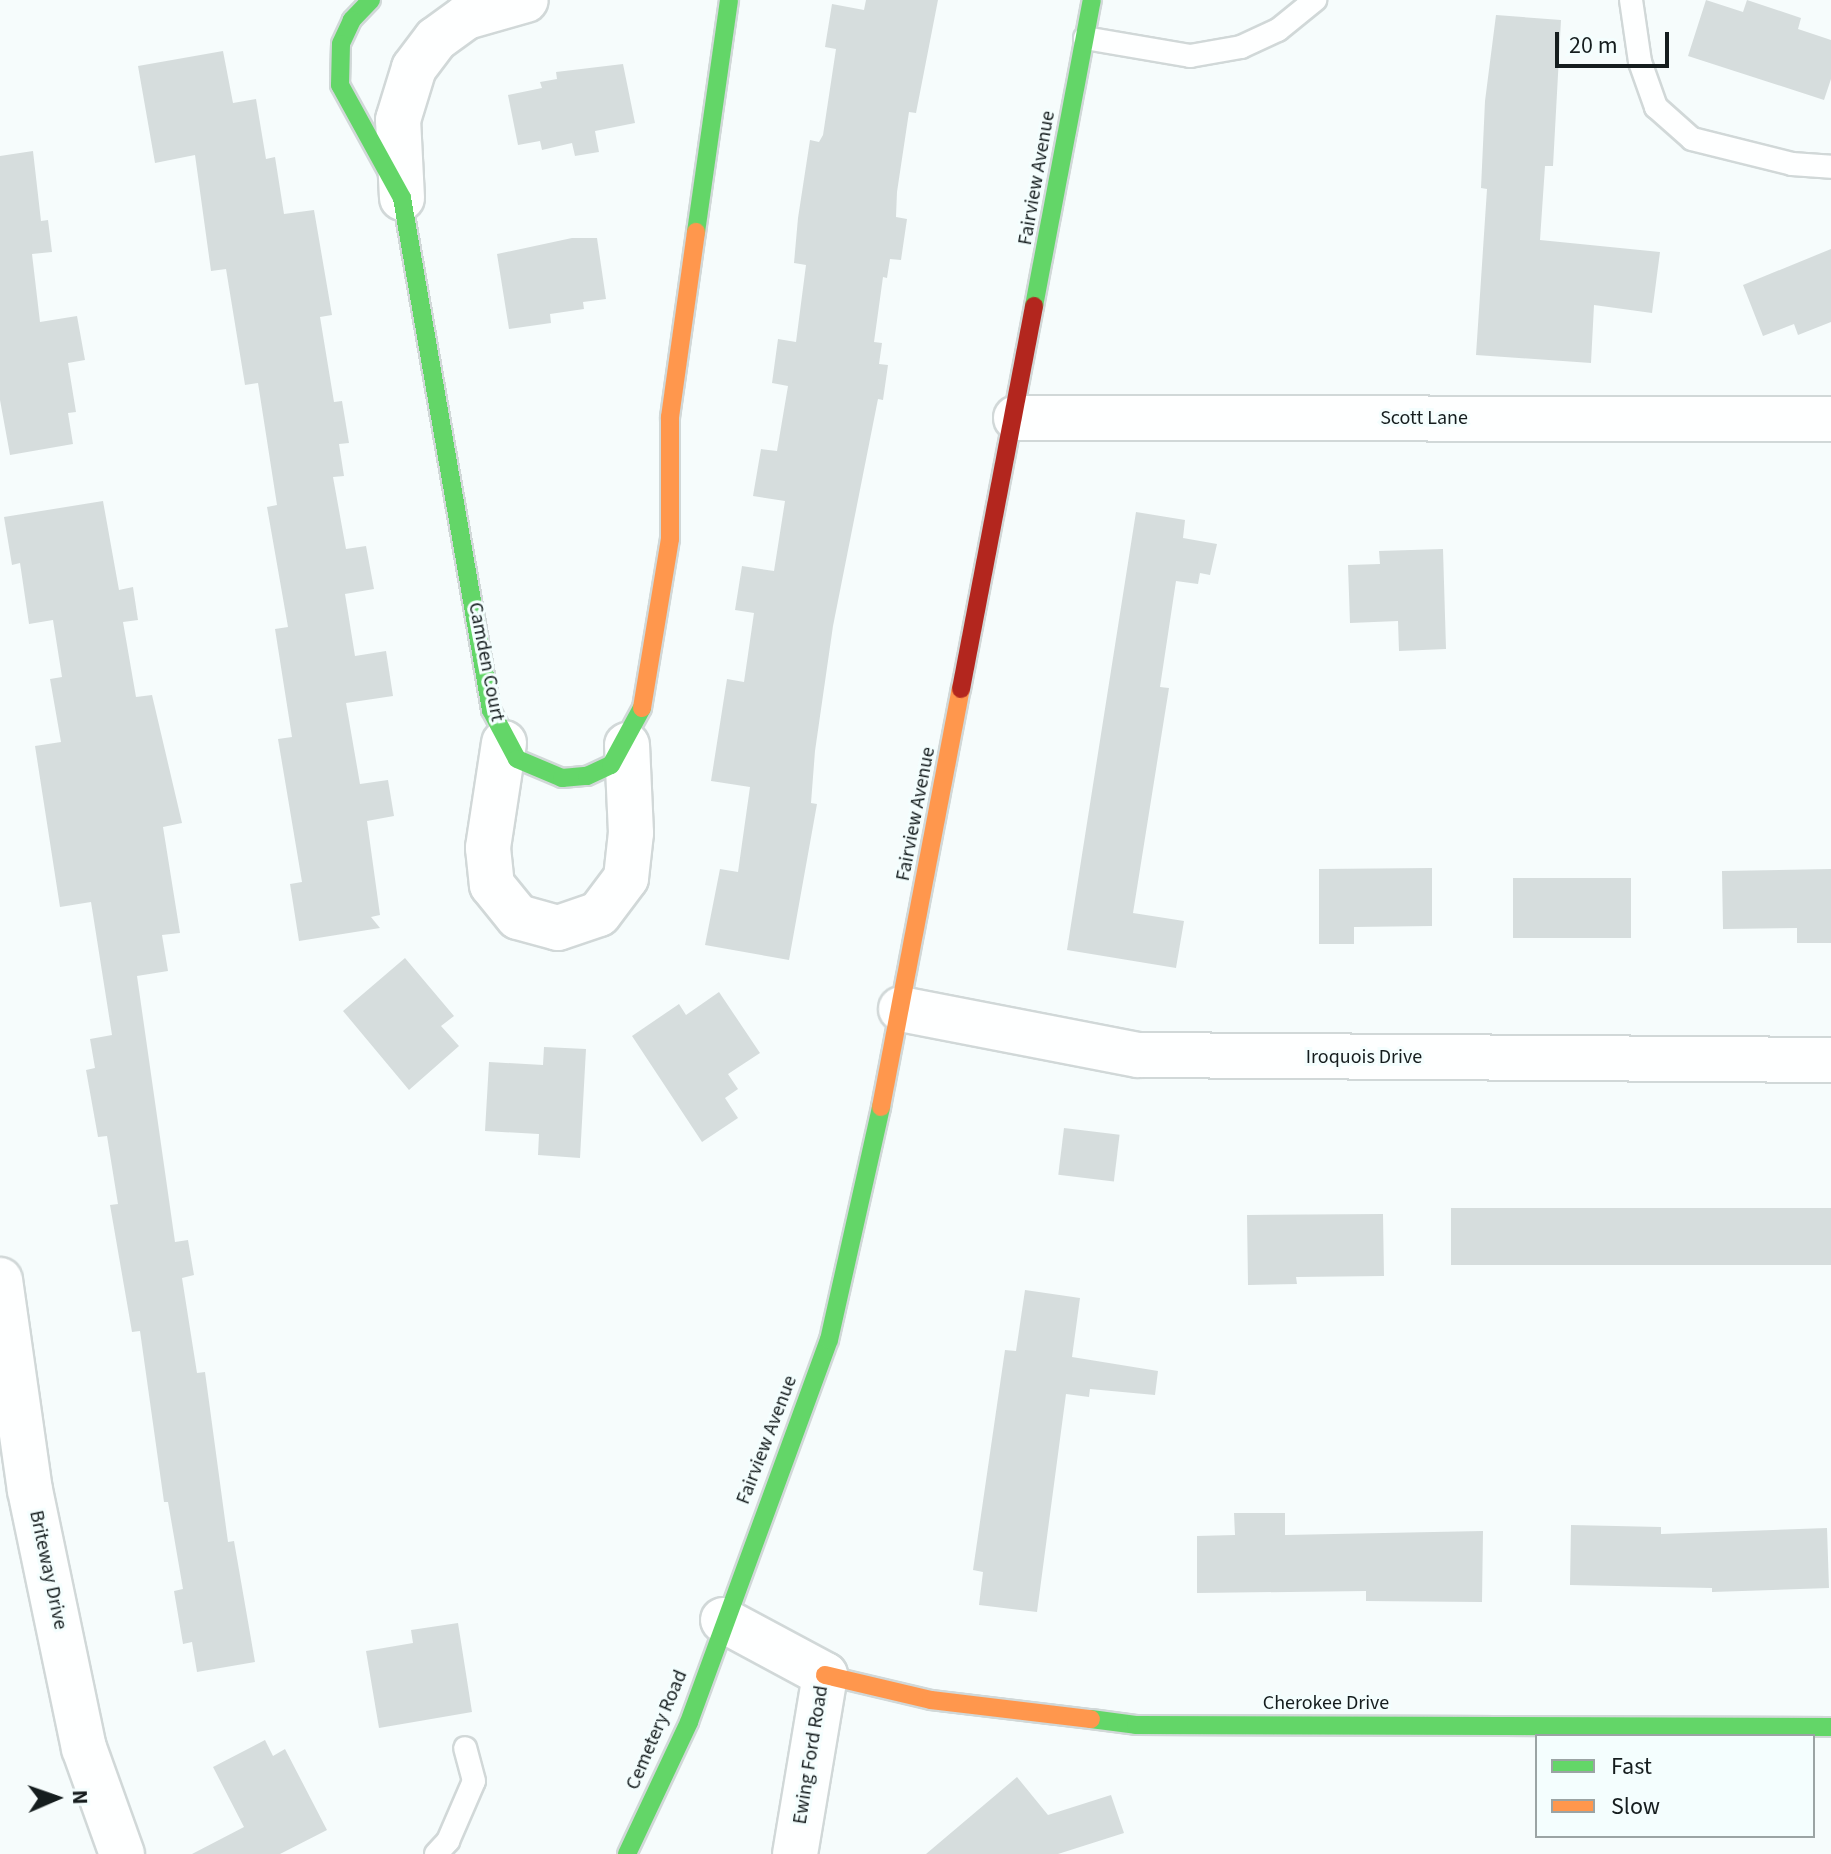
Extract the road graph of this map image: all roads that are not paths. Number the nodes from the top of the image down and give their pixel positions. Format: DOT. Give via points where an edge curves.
graph roads {
  1 [pos="371,0"];
  2 [pos="729,0"];
  3 [pos="1092,0"];
  4 [pos="1315,0"];
  5 [pos="1631,0"];
  6 [pos="505,1"];
  7 [pos="1085,38"];
  8 [pos="1831,167"];
  9 [pos="402,198"];
  10 [pos="1016,418"];
  11 [pos="1831,419"];
  12 [pos="504,743"];
  13 [pos="627,745"];
  14 [pos="901,1009"];
  15 [pos="1831,1060"];
  16 [pos="0,1280"];
  17 [pos="15,1492"];
  18 [pos="723,1620"];
  19 [pos="825,1675"];
  20 [pos="1831,1727"];
  21 [pos="465,1748"];
  22 [pos="122,1854"];
  23 [pos="436,1854"];
  24 [pos="627,1854"];
  25 [pos="795,1854"];
  1 -- 9 [label="street, Camden Court" via="352,20 341,44 340,85"];
  2 -- 13 [label="street, Camden Court" via="670,417 670,539 641,714"];
  3 -- 7 [label="street, Fairview Avenue"];
  4 -- 7 [label="lane" via="1278,30 1241,47 1190,56"];
  5 -- 8 [label="lane" via="1640,62 1656,107 1692,139 1792,164"];
  6 -- 9 [label="street" via="451,27 414,68 398,120"];
  7 -- 10 [label="street, Fairview Avenue"];
  9 -- 12 [label="street, Camden Court" via="491,710"];
  10 -- 11 [label="street, Scott Lane"];
  10 -- 14 [label="street, Fairview Avenue"];
  12 -- 13 [label="street, Camden Court" via="528,767 562,778 600,770"];
  12 -- 13 [label="street" via="488,848 492,885 518,917 558,928 599,914 626,878 631,833"];
  14 -- 15 [label="street, Iroquois Drive" via="1138,1055"];
  14 -- 18 [label="street, Fairview Avenue" via="829,1340"];
  16 -- 17 [label="street, Briteway Drive"];
  17 -- 22 [label="street, Briteway Drive" via="84,1748"];
  18 -- 19 [label="street, Ewing Ford Road"];
  18 -- 24 [label="street, Cemetery Road" via="689,1722"];
  19 -- 20 [label="street, Cherokee Drive" via="931,1700 1136,1725"];
  19 -- 25 [label="street, Ewing Ford Road"];
  21 -- 23 [label="lane" via="474,1781 448,1841"];
}
